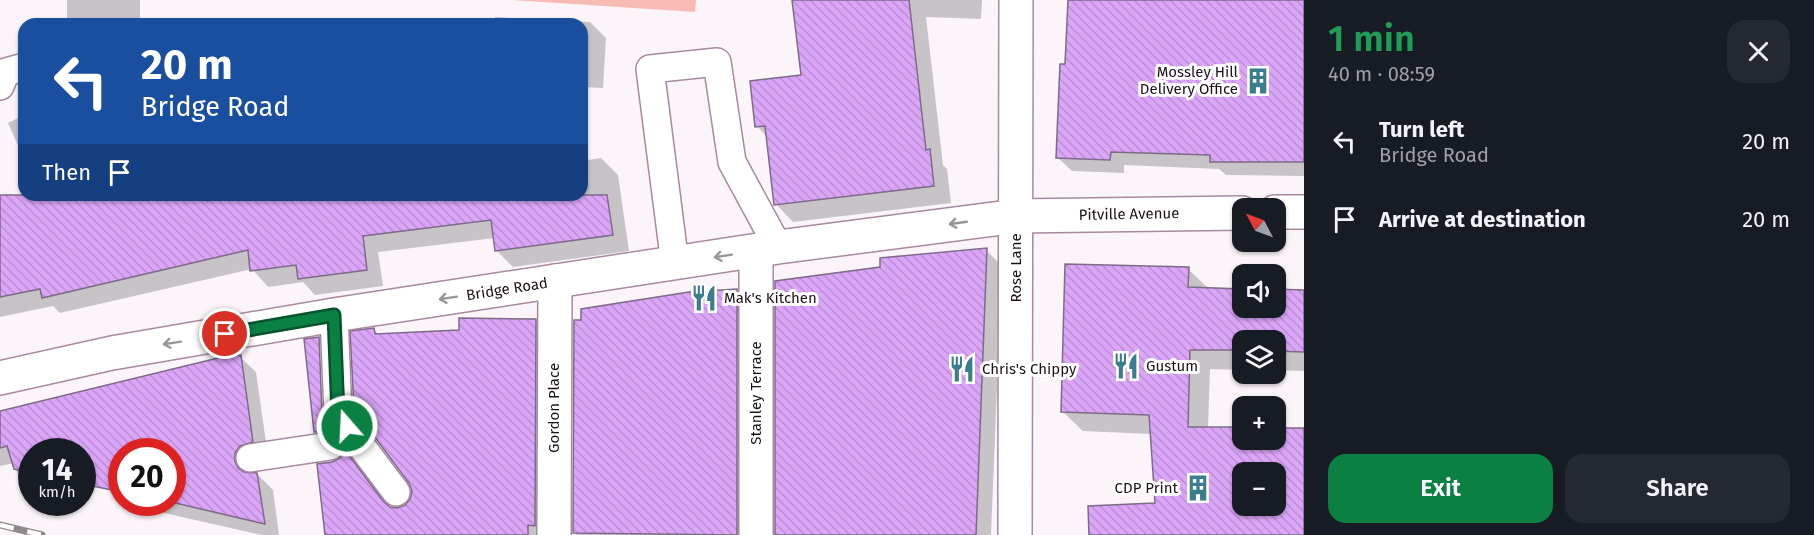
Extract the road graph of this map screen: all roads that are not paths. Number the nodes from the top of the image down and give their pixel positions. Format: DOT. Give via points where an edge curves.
graph roads {
  1 [pos="1016,0"];
  2 [pos="18,69"];
  3 [pos="0,86"];
  4 [pos="1286,212"];
  5 [pos="1304,212"];
  6 [pos="1232,213"];
  7 [pos="1016,216"];
  8 [pos="767,249"];
  9 [pos="675,264"];
  10 [pos="555,281"];
  11 [pos="334,315"];
  12 [pos="0,378"];
  13 [pos="338,415"];
  14 [pos="250,458"];
  15 [pos="396,492"];
  16 [pos="554,535"];
  17 [pos="756,535"];
  18 [pos="1015,535"];
  1 -- 7 [label="street, Rose Lane"];
  2 -- 3 [label="lane" via="6,72"];
  4 -- 5 [label="street"];
  6 -- 7 [label="street, Pitville Avenue"];
  7 -- 8 [label="street, Bridge Road, one-way"];
  7 -- 18 [label="street, Rose Lane"];
  8 -- 9 [label="street, Bridge Road, one-way"];
  8 -- 9 [label="lane" via="732,162 717,62 650,69"];
  8 -- 17 [label="street, Stanley Terrace"];
  9 -- 10 [label="street, Bridge Road"];
  10 -- 11 [label="street, Bridge Road, one-way"];
  10 -- 16 [label="street, Gordon Place"];
  11 -- 12 [label="street, Bridge Road, one-way" via="112,353"];
  11 -- 13 [label="lane"];
  13 -- 14 [label="lane" via="330,446"];
  13 -- 15 [label="lane"];
}
